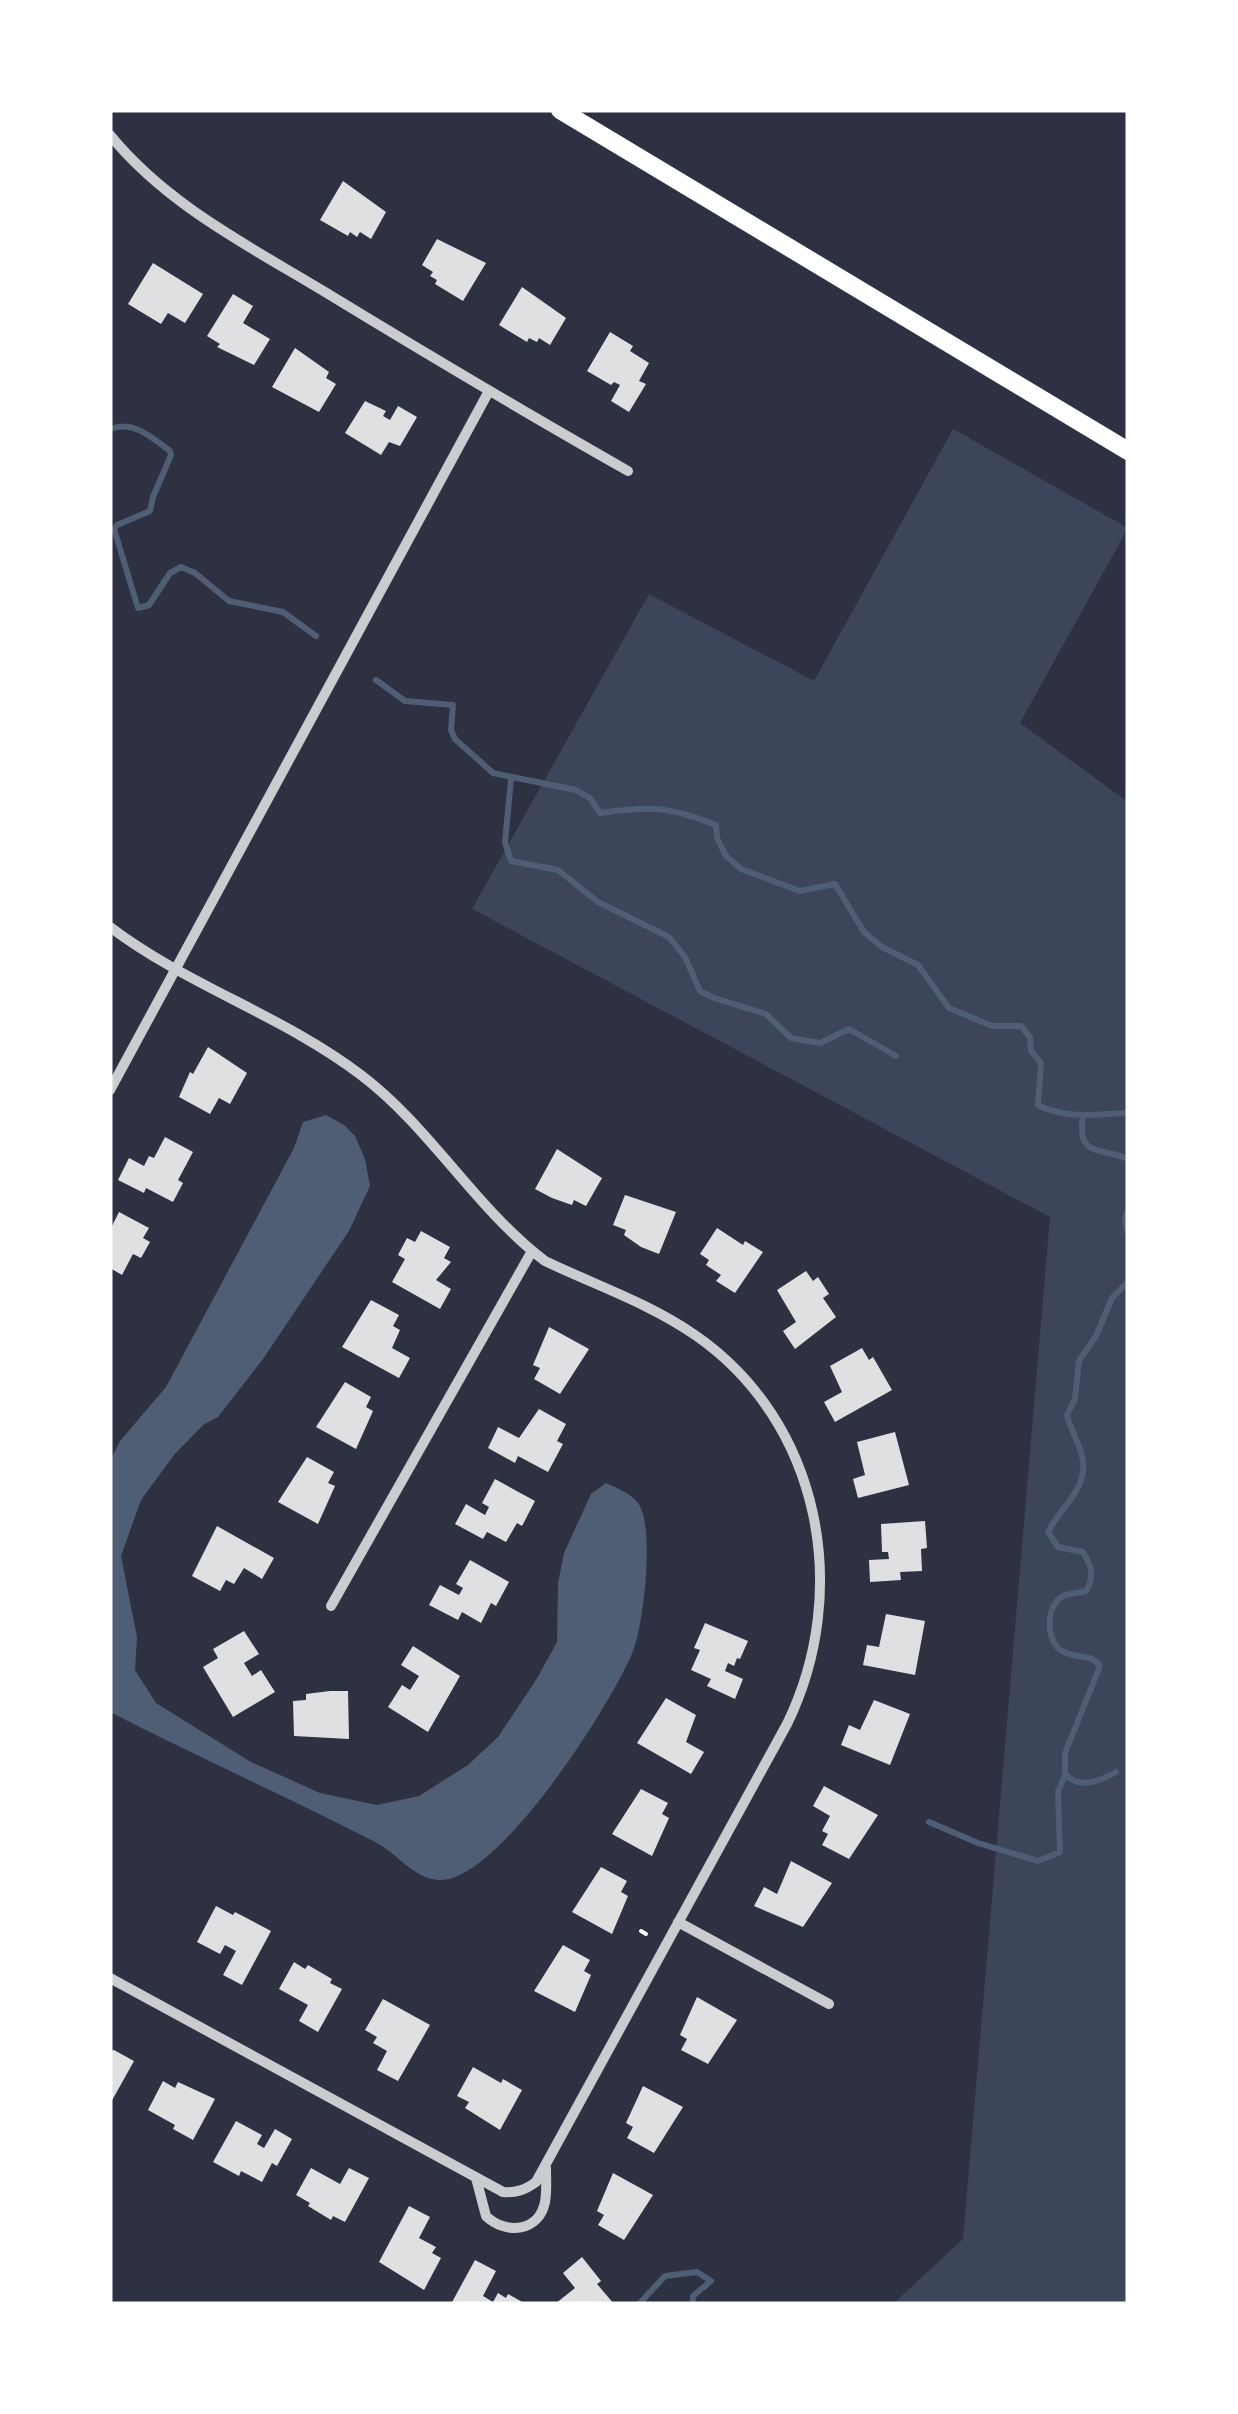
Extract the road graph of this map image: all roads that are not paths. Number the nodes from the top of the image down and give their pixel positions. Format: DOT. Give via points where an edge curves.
graph roads {
  1 [pos="560,110"];
  2 [pos="110,135"];
  3 [pos="489,392"];
  4 [pos="1128,451"];
  5 [pos="628,472"];
  6 [pos="110,927"];
  7 [pos="175,970"];
  8 [pos="110,1090"];
  9 [pos="532,1251"];
  10 [pos="331,1606"];
  11 [pos="678,1922"];
  12 [pos="110,1978"];
  13 [pos="828,2004"];
  14 [pos="546,2162"];
  15 [pos="476,2178"];
  1 -- 4 [label="main road"];
  2 -- 3 [label="street" via="196,213"];
  3 -- 5 [label="street"];
  3 -- 7 [label="street"];
  6 -- 7 [label="street"];
  7 -- 8 [label="street"];
  7 -- 9 [label="street" via="366,1078"];
  9 -- 10 [label="street"];
  9 -- 11 [label="street" via="664,1314 724,1358 768,1408 792,1451 814,1515 822,1596 807,1677"];
  11 -- 13 [label="street"];
  11 -- 14 [label="street"];
  12 -- 15 [label="street"];
  14 -- 15 [label="street" via="536,2182 521,2191 502,2192"];
  14 -- 15 [label="street" via="545,2204 520,2229 486,2216"];
}
